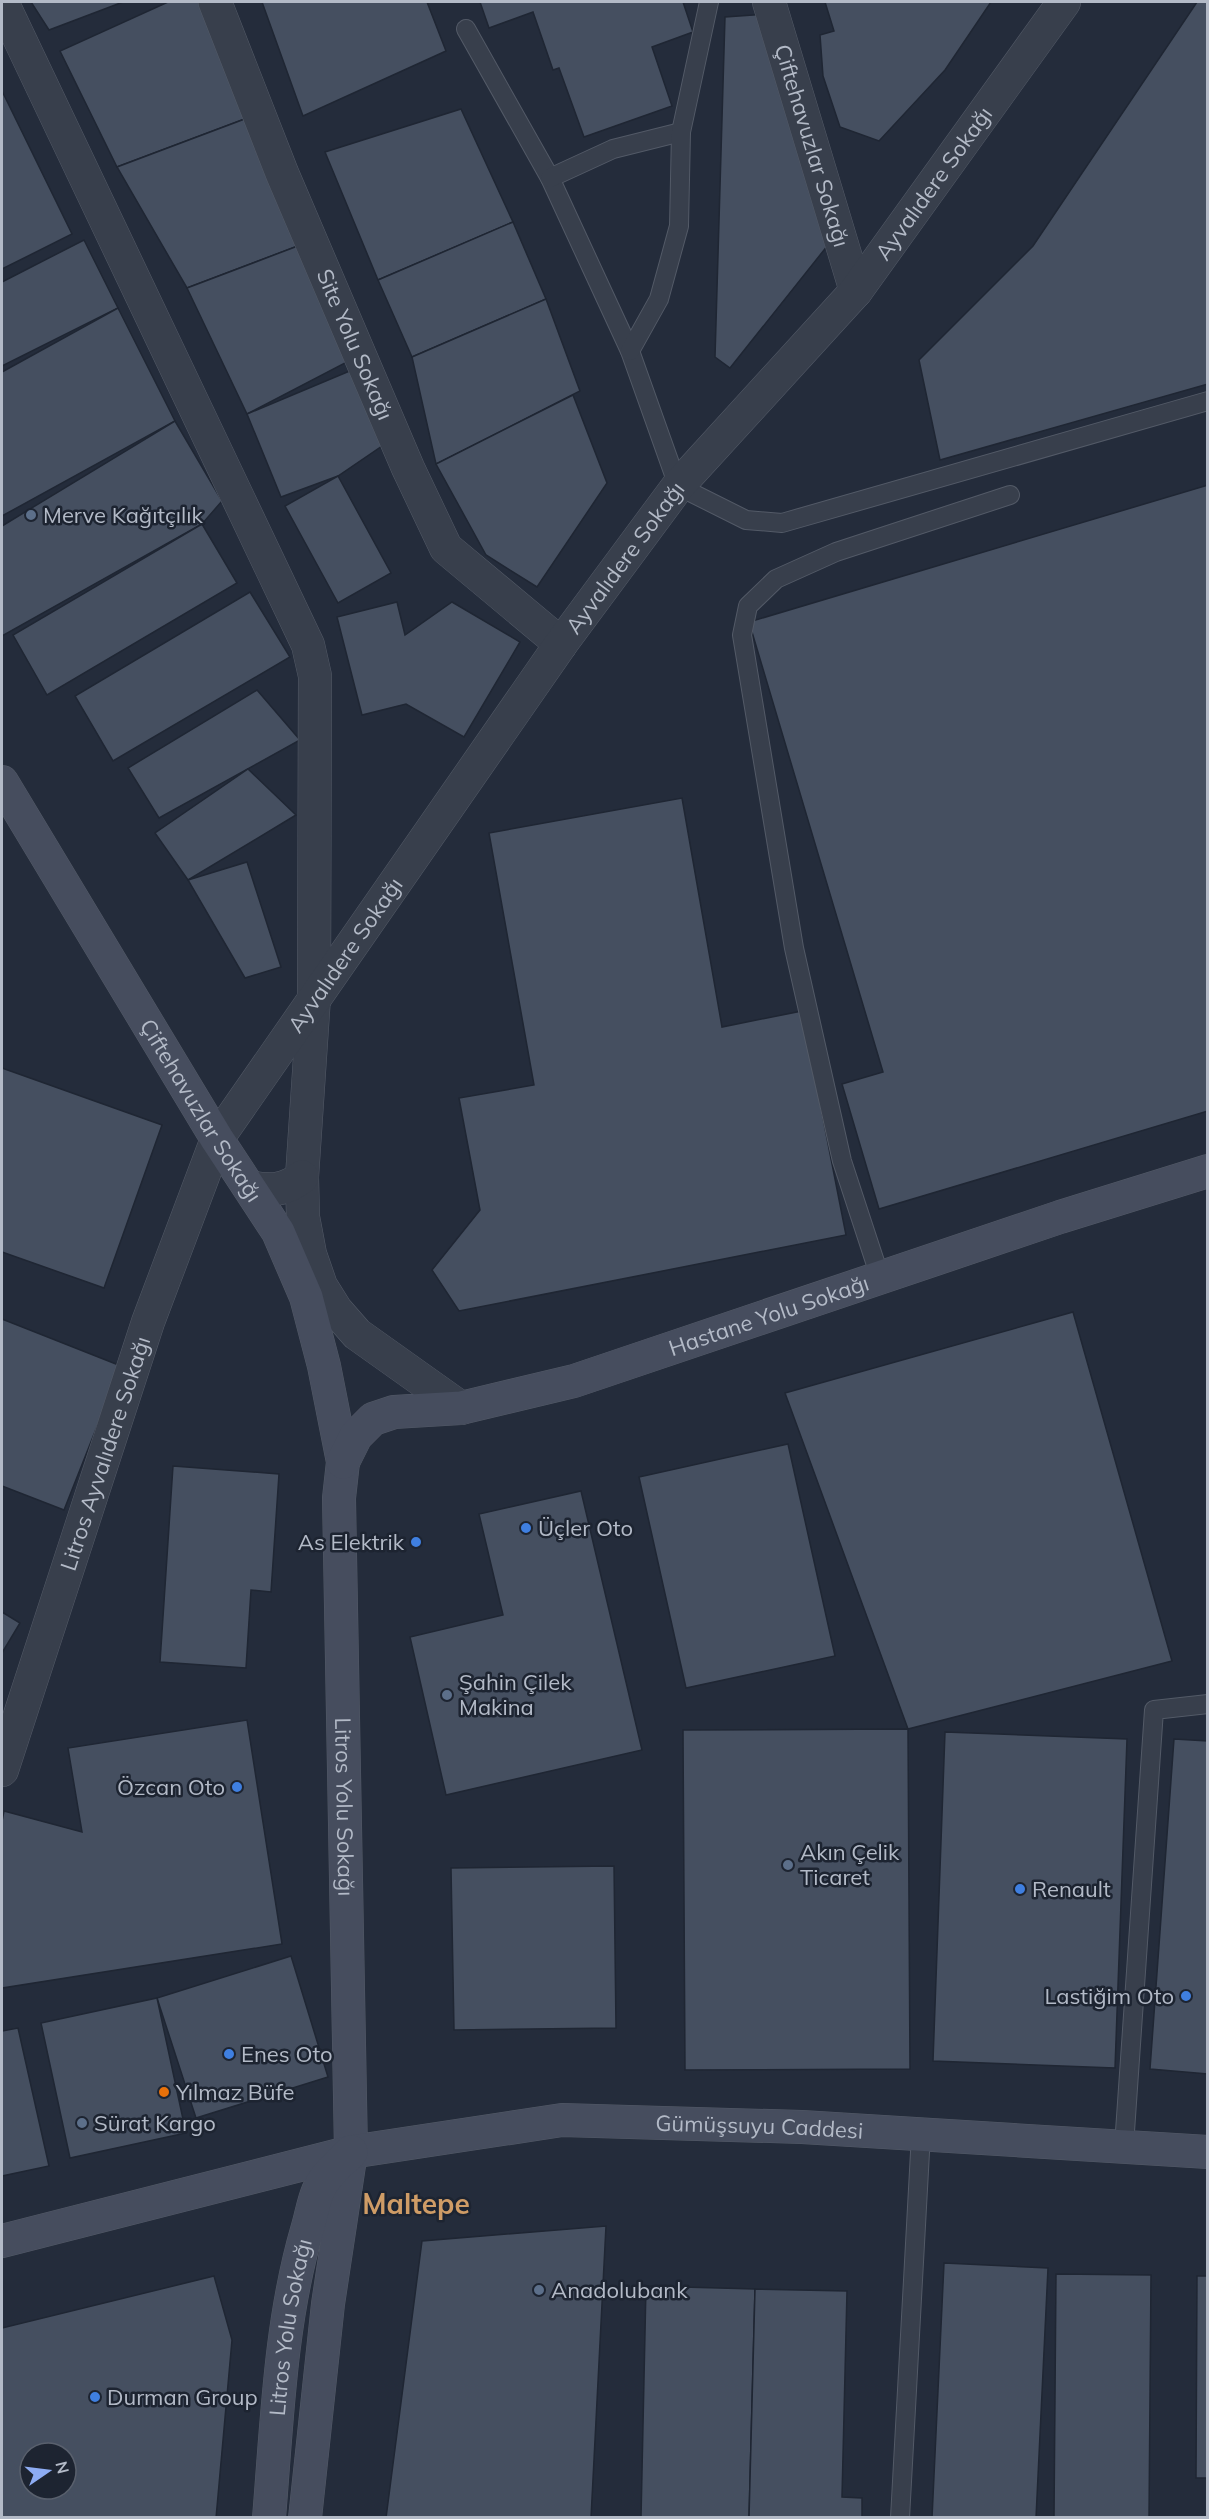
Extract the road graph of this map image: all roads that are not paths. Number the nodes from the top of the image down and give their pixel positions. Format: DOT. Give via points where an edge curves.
graph roads {
  1 [pos="2,2"];
  2 [pos="215,2"];
  3 [pos="709,2"];
  4 [pos="770,2"];
  5 [pos="1064,2"];
  6 [pos="466,29"];
  7 [pos="681,132"];
  8 [pos="550,178"];
  9 [pos="856,291"];
  10 [pos="630,351"];
  11 [pos="1208,401"];
  12 [pos="678,486"];
  13 [pos="1010,495"];
  14 [pos="561,644"];
  15 [pos="2,782"];
  16 [pos="315,997"];
  17 [pos="217,1139"];
  18 [pos="303,1177"];
  19 [pos="1205,1177"];
  20 [pos="249,1187"];
  21 [pos="880,1277"];
  22 [pos="462,1408"];
  23 [pos="343,1462"];
  24 [pos="1208,1704"];
  25 [pos="2,1770"];
  26 [pos="921,2134"];
  27 [pos="1208,2137"];
  28 [pos="1124,2146"];
  29 [pos="1168,2149"];
  30 [pos="351,2152"];
  31 [pos="1208,2154"];
  32 [pos="2,2241"];
  33 [pos="269,2517"];
  34 [pos="305,2517"];
  35 [pos="900,2517"];
  1 -- 16 [label="street" via="308,645 315,676"];
  2 -- 14 [label="street, Site Yolu Sokağı" via="301,217 446,548"];
  3 -- 7 [label="lane"];
  4 -- 9 [label="street, Çiftehavuzlar Sokağı"];
  5 -- 9 [label="street, Ayvalıdere Sokağı"];
  6 -- 8 [label="lane"];
  7 -- 8 [label="lane" via="613,148"];
  7 -- 10 [label="lane" via="679,226 659,299"];
  8 -- 10 [label="lane"];
  9 -- 12 [label="street, Ayvalıdere Sokağı"];
  10 -- 12 [label="lane"];
  11 -- 12 [label="lane" via="782,524 746,520"];
  12 -- 14 [label="street, Ayvalıdere Sokağı"];
  13 -- 21 [label="lane" via="836,552 776,579 748,606 742,635 794,948 842,1161"];
  14 -- 16 [label="street, Ayvalıdere Sokağı"];
  15 -- 17 [label="main road, Çiftehavuzlar Sokağı"];
  16 -- 17 [label="street, Ayvalıdere Sokağı"];
  16 -- 18 [label="street"];
  17 -- 20 [label="main road, Çiftehavuzlar Sokağı"];
  17 -- 25 [label="street, Litros Ayvalıdere Sokağı" via="148,1322"];
  18 -- 20 [label="street" via="291,1186 271,1191"];
  18 -- 22 [label="street" via="303,1217 310,1254 321,1286 336,1310 357,1334"];
  19 -- 21 [label="main road, Hastane Yolu Sokağı" via="1060,1216"];
  20 -- 23 [label="main road, Çiftehavuzlar Sokağı" via="278,1232 306,1297"];
  21 -- 22 [label="main road, Hastane Yolu Sokağı" via="574,1381"];
  22 -- 23 [label="main road, Hastane Yolu Sokağı" via="394,1412 373,1419 356,1436"];
  23 -- 30 [label="main road, Litros Yolu Sokağı" via="339,1498"];
  24 -- 28 [label="lane" via="1154,1710"];
  26 -- 28 [label="main road, Gümüşsuyu Caddesi"];
  26 -- 30 [label="main road, Gümüşsuyu Caddesi" via="562,2120"];
  26 -- 35 [label="lane"];
  27 -- 29 [label="main road"];
  28 -- 29 [label="main road, Gümüşsuyu Caddesi"];
  29 -- 31 [label="main road"];
  30 -- 32 [label="main road, Gümüşsuyu Caddesi"];
  30 -- 33 [label="main road, Litros Yolu Sokağı" via="319,2190 300,2253 280,2393"];
  30 -- 34 [label="main road, Litros Yolu Sokağı" via="328,2304"];
}
